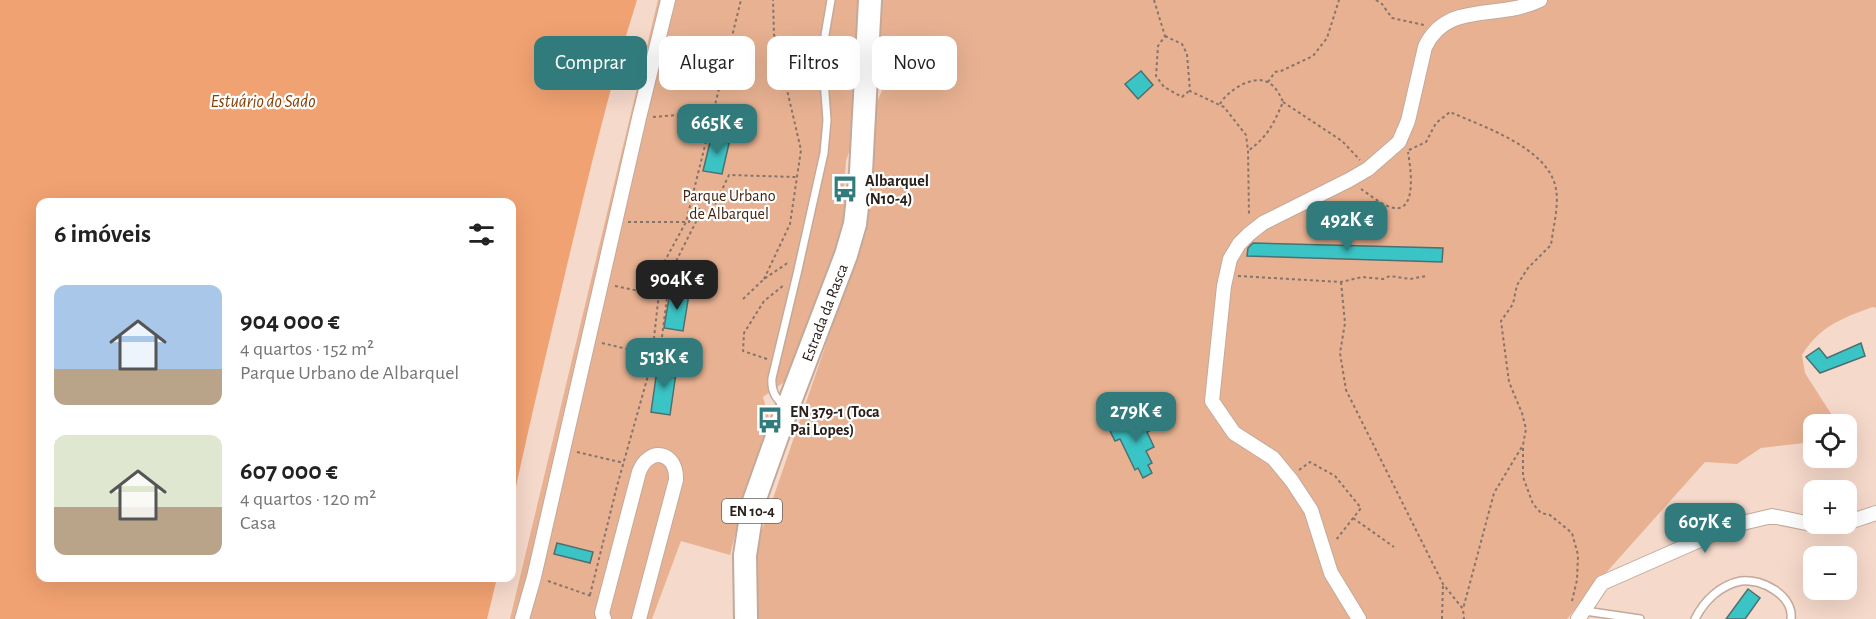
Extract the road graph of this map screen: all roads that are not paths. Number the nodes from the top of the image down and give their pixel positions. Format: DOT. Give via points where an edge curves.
graph roads {
  1 [pos="668,0"];
  2 [pos="831,0"];
  3 [pos="870,0"];
  4 [pos="1540,0"];
  5 [pos="788,408"];
  6 [pos="1876,513"];
  7 [pos="1857,519"];
  8 [pos="1803,522"];
  9 [pos="1578,612"];
  10 [pos="522,619"];
  11 [pos="604,619"];
  12 [pos="639,619"];
  13 [pos="746,619"];
  14 [pos="1359,619"];
  15 [pos="1640,619"];
  16 [pos="1695,619"];
  17 [pos="1791,619"];
  1 -- 10 [label="street"];
  2 -- 5 [label="lane" via="823,66 826,134 772,378 772,392"];
  3 -- 5 [label="main road, Estrada da Rasca / EN 10-4" via="855,224"];
  4 -- 14 [label="street" via="1528,5 1457,11 1440,20 1425,47 1403,146 1349,180 1263,223 1239,243 1230,258 1212,400 1234,433 1273,458 1311,510 1331,573"];
  5 -- 13 [label="main road, Estrada da Rasca / EN 10-4" via="749,524 745,555"];
  6 -- 7 [label="street"];
  8 -- 9 [label="street" via="1772,516 1734,525 1602,583"];
  9 -- 15 [label="lane"];
  11 -- 12 [label="street" via="602,613 639,472 651,456 662,455 671,460 676,480"];
  16 -- 17 [label="lane" via="1710,597 1739,582 1750,581 1778,593 1790,605"];
}
